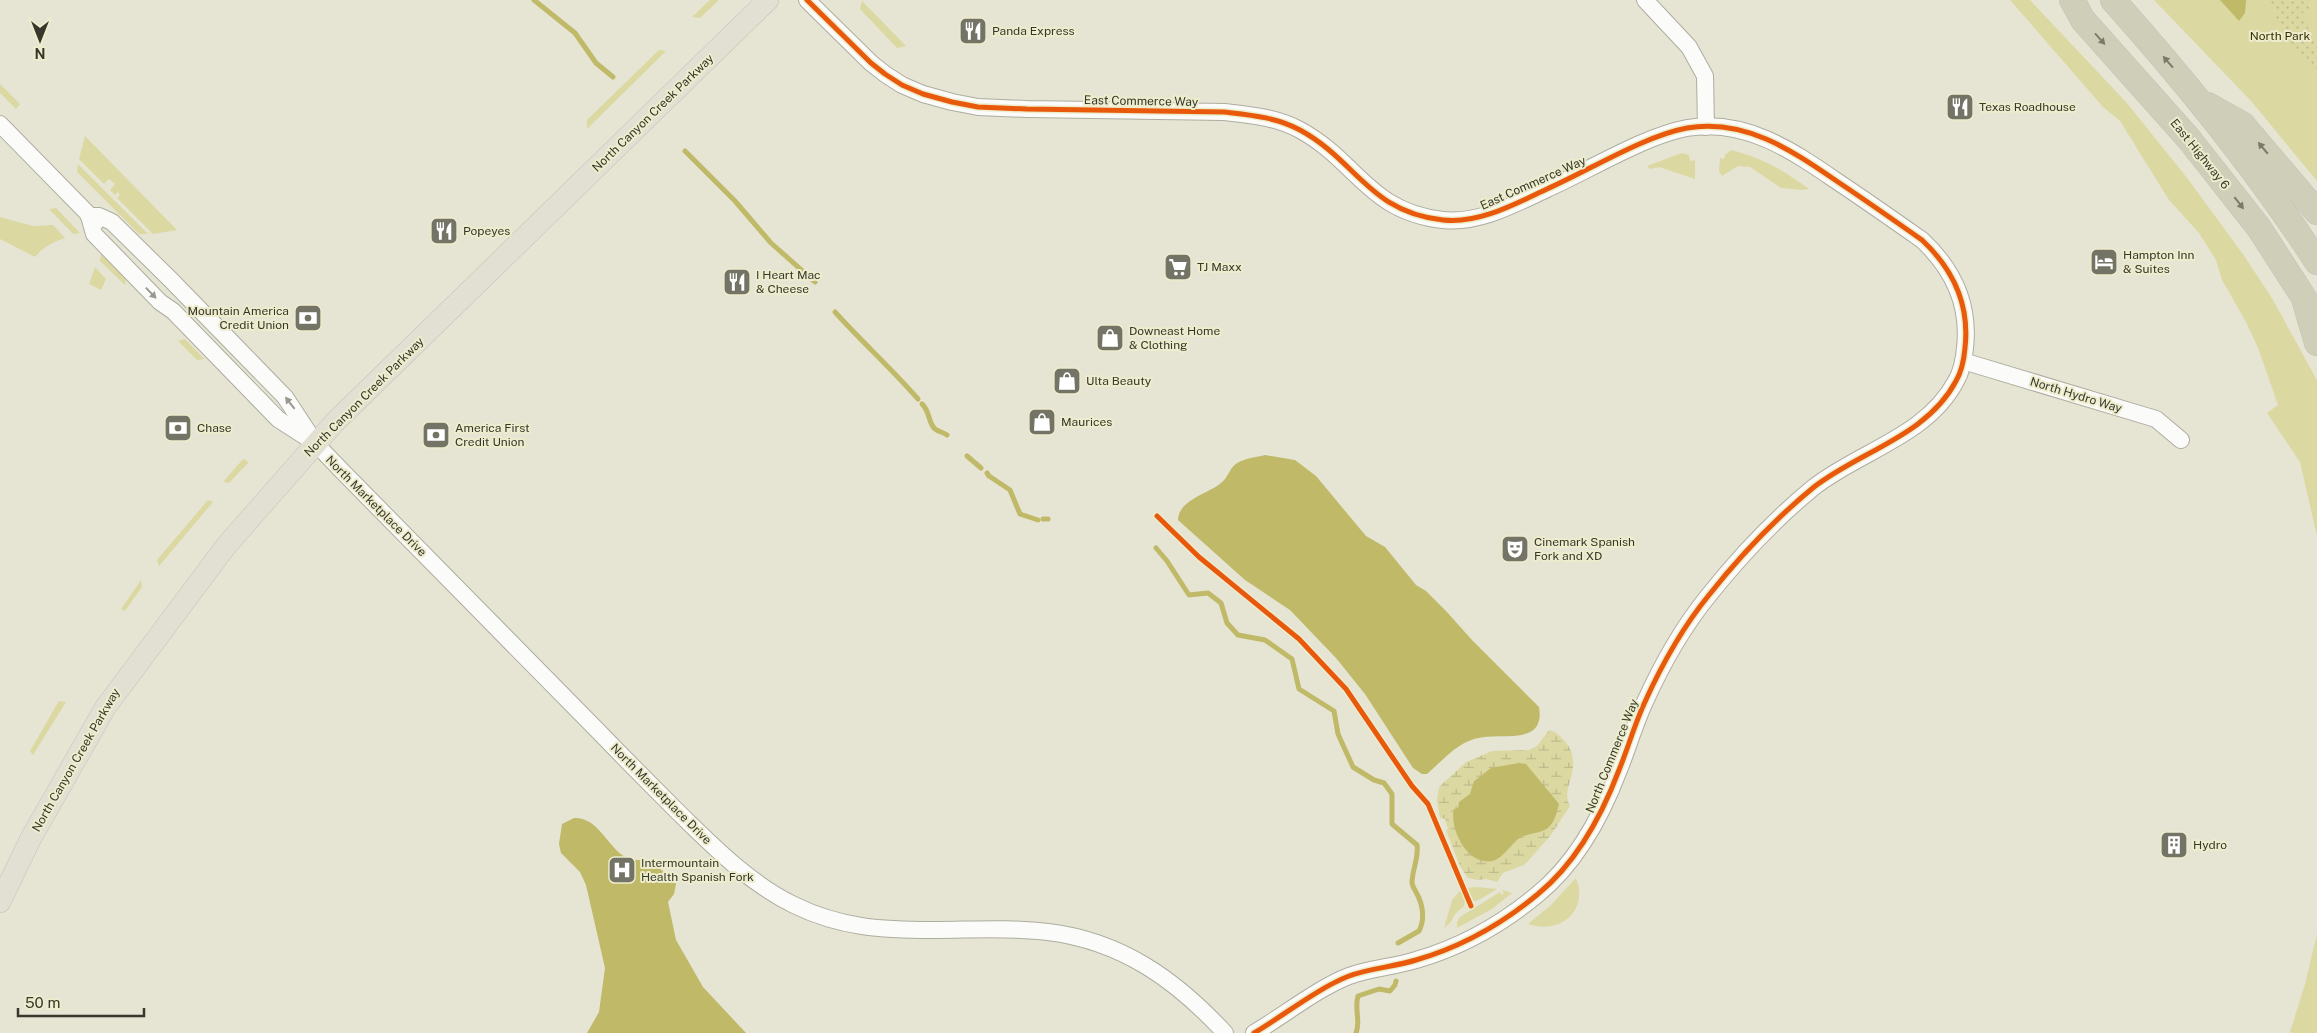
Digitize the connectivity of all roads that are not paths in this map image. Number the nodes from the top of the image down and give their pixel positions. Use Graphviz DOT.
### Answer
graph roads {
  1 [pos="768,0"];
  2 [pos="806,0"];
  3 [pos="1645,0"];
  4 [pos="2072,0"];
  5 [pos="2113,0"];
  6 [pos="2199,100"];
  7 [pos="0,124"];
  8 [pos="1706,126"];
  9 [pos="2317,212"];
  10 [pos="89,216"];
  11 [pos="2317,262"];
  12 [pos="2304,297"];
  13 [pos="2317,318"];
  14 [pos="2317,343"];
  15 [pos="1964,362"];
  16 [pos="2181,440"];
  17 [pos="316,444"];
  18 [pos="0,902"];
  19 [pos="1225,1033"];
  20 [pos="1254,1033"];
  1 -- 17 [label="main road, North Canyon Creek Parkway"];
  2 -- 8 [label="street, East Commerce Way"];
  3 -- 8 [label="street"];
  4 -- 12 [label="highway, East Highway 6, one-way"];
  6 -- 5 [label="highway, one-way"];
  9 -- 6 [label="highway, one-way"];
  6 -- 11 [label="highway"];
  7 -- 10 [label="street, North Marketplace Drive"];
  8 -- 15 [label="street, East Commerce Way"];
  10 -- 17 [label="street, North Marketplace Drive, one-way"];
  17 -- 10 [label="street, North Marketplace Drive, one-way"];
  12 -- 13 [label="highway, East Highway 6"];
  12 -- 14 [label="highway"];
  15 -- 16 [label="street, North Hydro Way"];
  15 -- 20 [label="street, North Commerce Way"];
  17 -- 18 [label="main road, North Canyon Creek Parkway"];
  17 -- 19 [label="street, North Marketplace Drive"];
}
